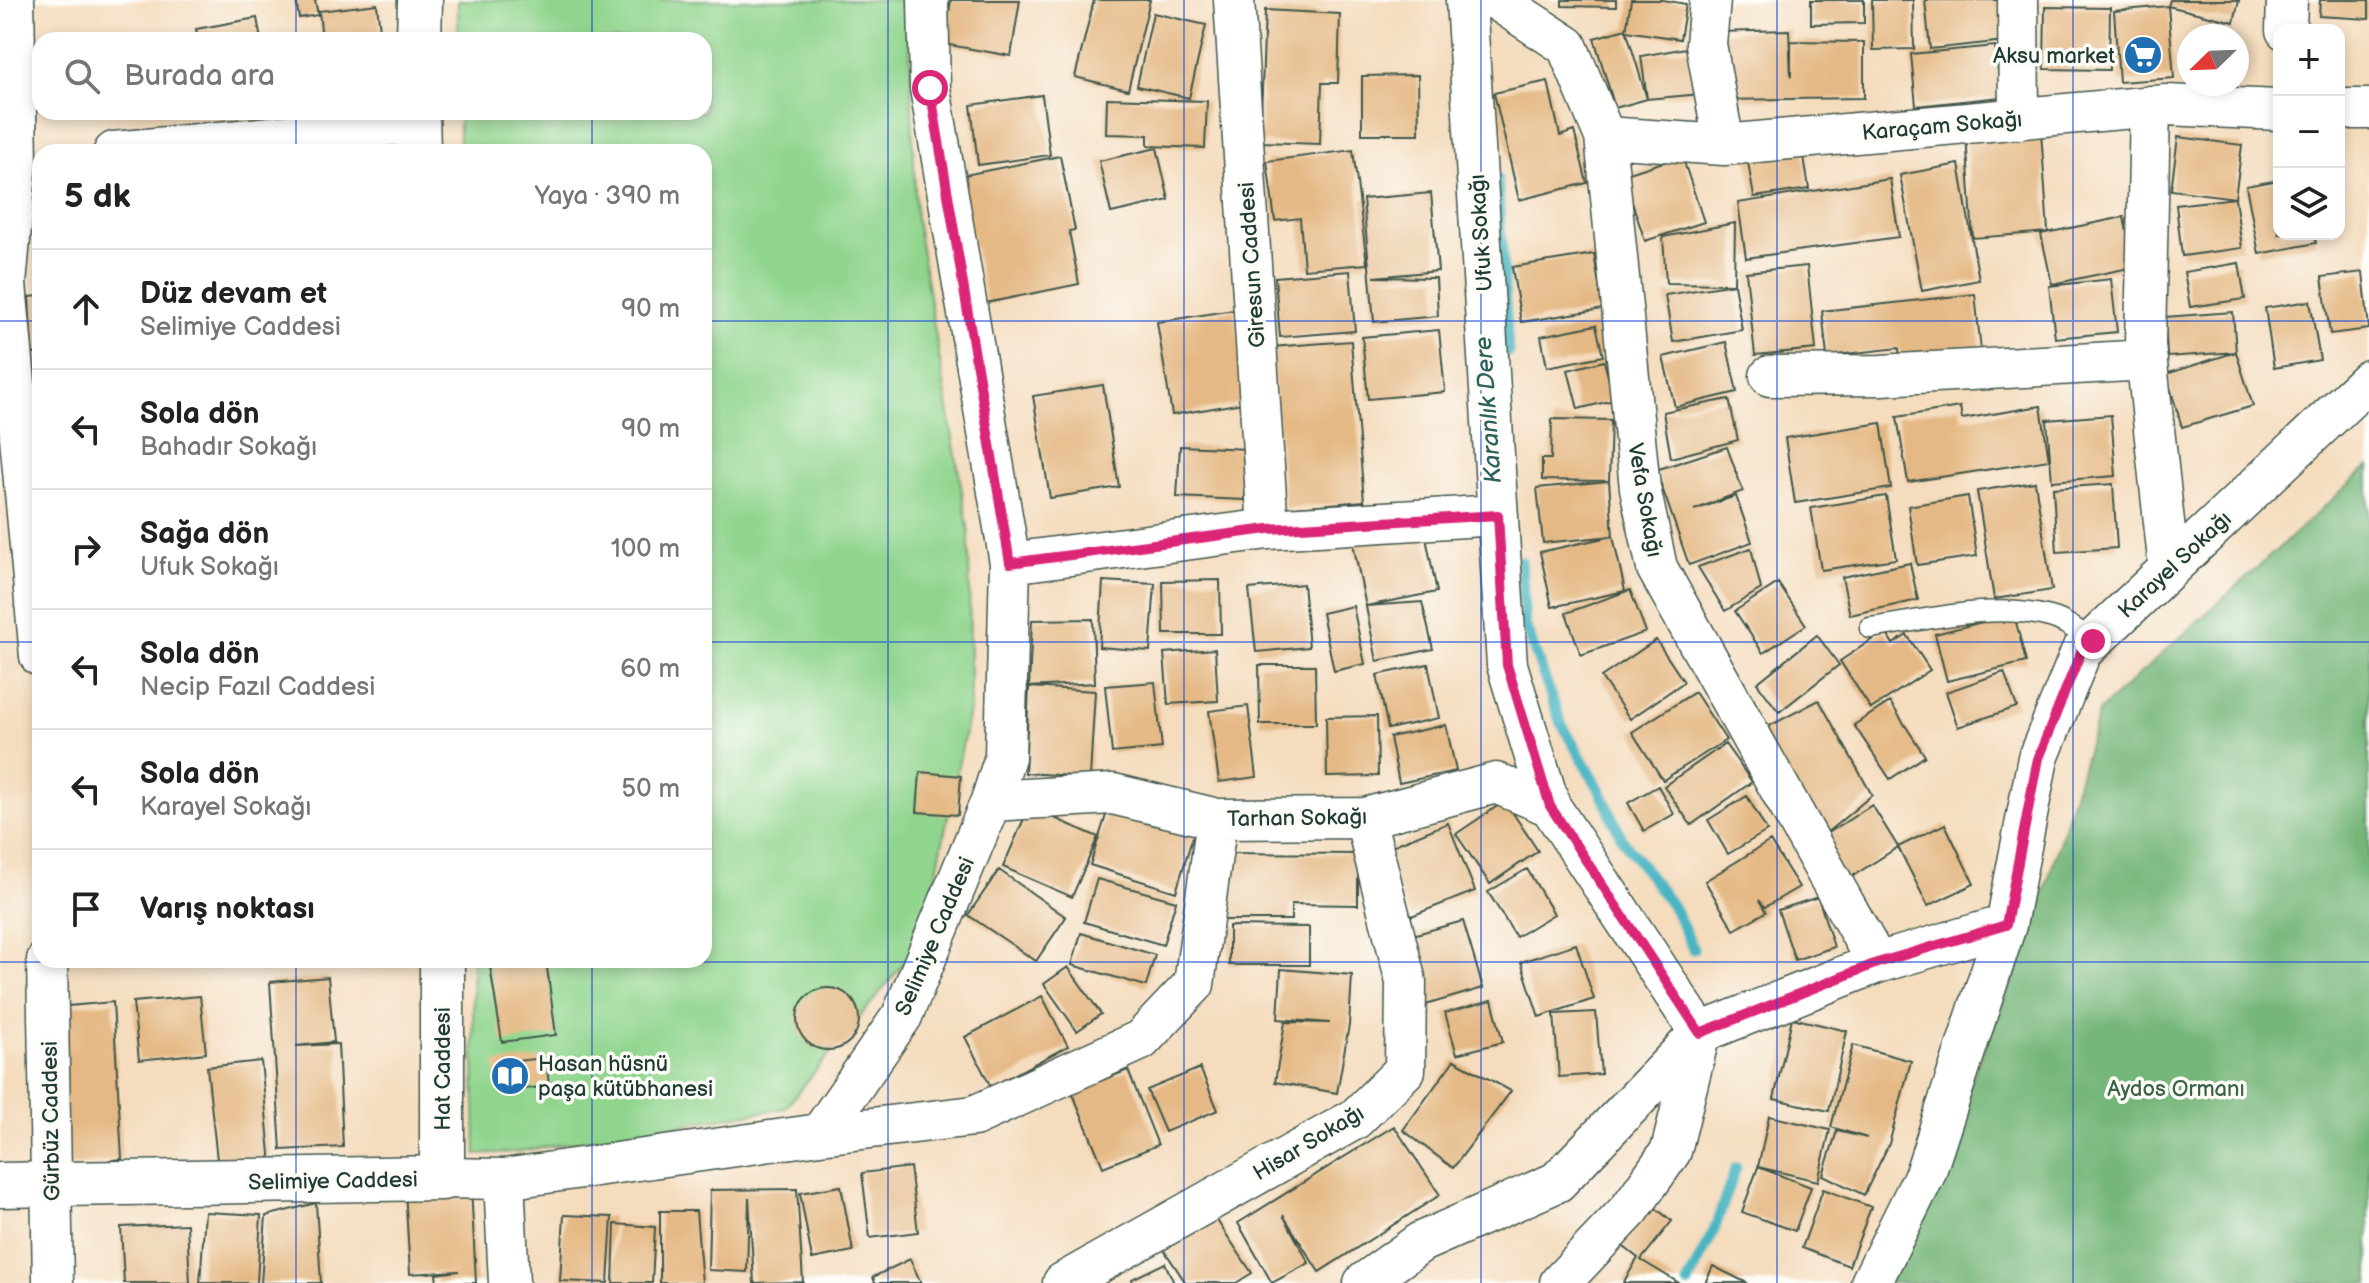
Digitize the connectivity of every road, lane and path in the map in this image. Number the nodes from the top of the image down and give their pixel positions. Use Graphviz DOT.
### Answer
graph roads {
  1 [pos="14,0"];
  2 [pos="420,0"];
  3 [pos="928,0"];
  4 [pos="1234,0"];
  5 [pos="1466,0"];
  6 [pos="1710,0"];
  7 [pos="2018,0"];
  8 [pos="2287,0"];
  9 [pos="1512,5"];
  10 [pos="2286,24"];
  11 [pos="419,32"];
  12 [pos="2150,106"];
  13 [pos="2345,109"];
  14 [pos="2369,109"];
  15 [pos="2273,110"];
  16 [pos="2019,119"];
  17 [pos="417,129"];
  18 [pos="1605,137"];
  19 [pos="219,144"];
  20 [pos="1724,145"];
  21 [pos="28,160"];
  22 [pos="3,284"];
  23 [pos="2147,360"];
  24 [pos="1770,376"];
  25 [pos="2369,380"];
  26 [pos="32,495"];
  27 [pos="1498,515"];
  28 [pos="1268,529"];
  29 [pos="1010,563"];
  30 [pos="2169,569"];
  31 [pos="1870,628"];
  32 [pos="2093,641"];
  33 [pos="991,801"];
  34 [pos="1550,806"];
  35 [pos="1365,818"];
  36 [pos="1217,819"];
  37 [pos="2006,925"];
  38 [pos="1877,963"];
  39 [pos="47,968"];
  40 [pos="442,968"];
  41 [pos="1700,1033"];
  42 [pos="820,1134"];
  43 [pos="442,1178"];
  44 [pos="504,1179"];
  45 [pos="0,1185"];
  46 [pos="51,1185"];
  47 [pos="53,1283"];
  48 [pos="509,1283"];
  49 [pos="1063,1283"];
  50 [pos="1364,1283"];
  51 [pos="1560,1283"];
  52 [pos="1871,1283"];
  1 -- 21 [label="street"];
  2 -- 11 [label="street"];
  3 -- 29 [label="street, Selimiye Caddesi"];
  4 -- 28 [label="street, Giresun Caddesi"];
  5 -- 27 [label="street, Ufuk Sokağı"];
  6 -- 20 [label="street"];
  7 -- 16 [label="street"];
  8 -- 10 [label="street"];
  9 -- 18 [label="street, Vefa Sokağı"];
  12 -- 15 [label="street, Karaçam Sokağı"];
  12 -- 16 [label="street, Karaçam Sokağı"];
  12 -- 23 [label="street"];
  13 -- 14 [label="street"];
  16 -- 20 [label="street, Karaçam Sokağı"];
  17 -- 19 [label="street"];
  18 -- 20 [label="street, Karaçam Sokağı"];
  18 -- 38 [label="street, Vefa Sokağı"];
  21 -- 22 [label="street"];
  22 -- 26 [label="street"];
  23 -- 24 [label="street"];
  23 -- 30 [label="street"];
  25 -- 30 [label="street, Karayel Sokağı"];
  27 -- 28 [label="street"];
  27 -- 34 [label="street, Ufuk Sokağı"];
  28 -- 29 [label="street"];
  29 -- 33 [label="street, Selimiye Caddesi"];
  30 -- 32 [label="street, Karayel Sokağı"];
  31 -- 32 [label="lane"];
  32 -- 37 [label="street, Karayel Sokağı"];
  33 -- 36 [label="street, Tarhan Sokağı"];
  33 -- 42 [label="street, Selimiye Caddesi"];
  34 -- 35 [label="street, Tarhan Sokağı"];
  34 -- 41 [label="street, Ufuk Sokağı"];
  35 -- 36 [label="street, Tarhan Sokağı"];
  35 -- 49 [label="street, Hisar Sokağı"];
  36 -- 42 [label="street"];
  37 -- 38 [label="street"];
  37 -- 52 [label="street, Karayel Sokağı"];
  38 -- 41 [label="street"];
  39 -- 46 [label="street, Gürbüz Caddesi"];
  40 -- 43 [label="street, Hat Caddesi"];
  41 -- 50 [label="street"];
  41 -- 51 [label="street"];
  42 -- 44 [label="street, Selimiye Caddesi"];
  43 -- 44 [label="street, Selimiye Caddesi"];
  43 -- 46 [label="street, Selimiye Caddesi"];
  44 -- 48 [label="street"];
  45 -- 46 [label="street, Selimiye Caddesi"];
  46 -- 47 [label="street, Gürbüz Caddesi"];
}
